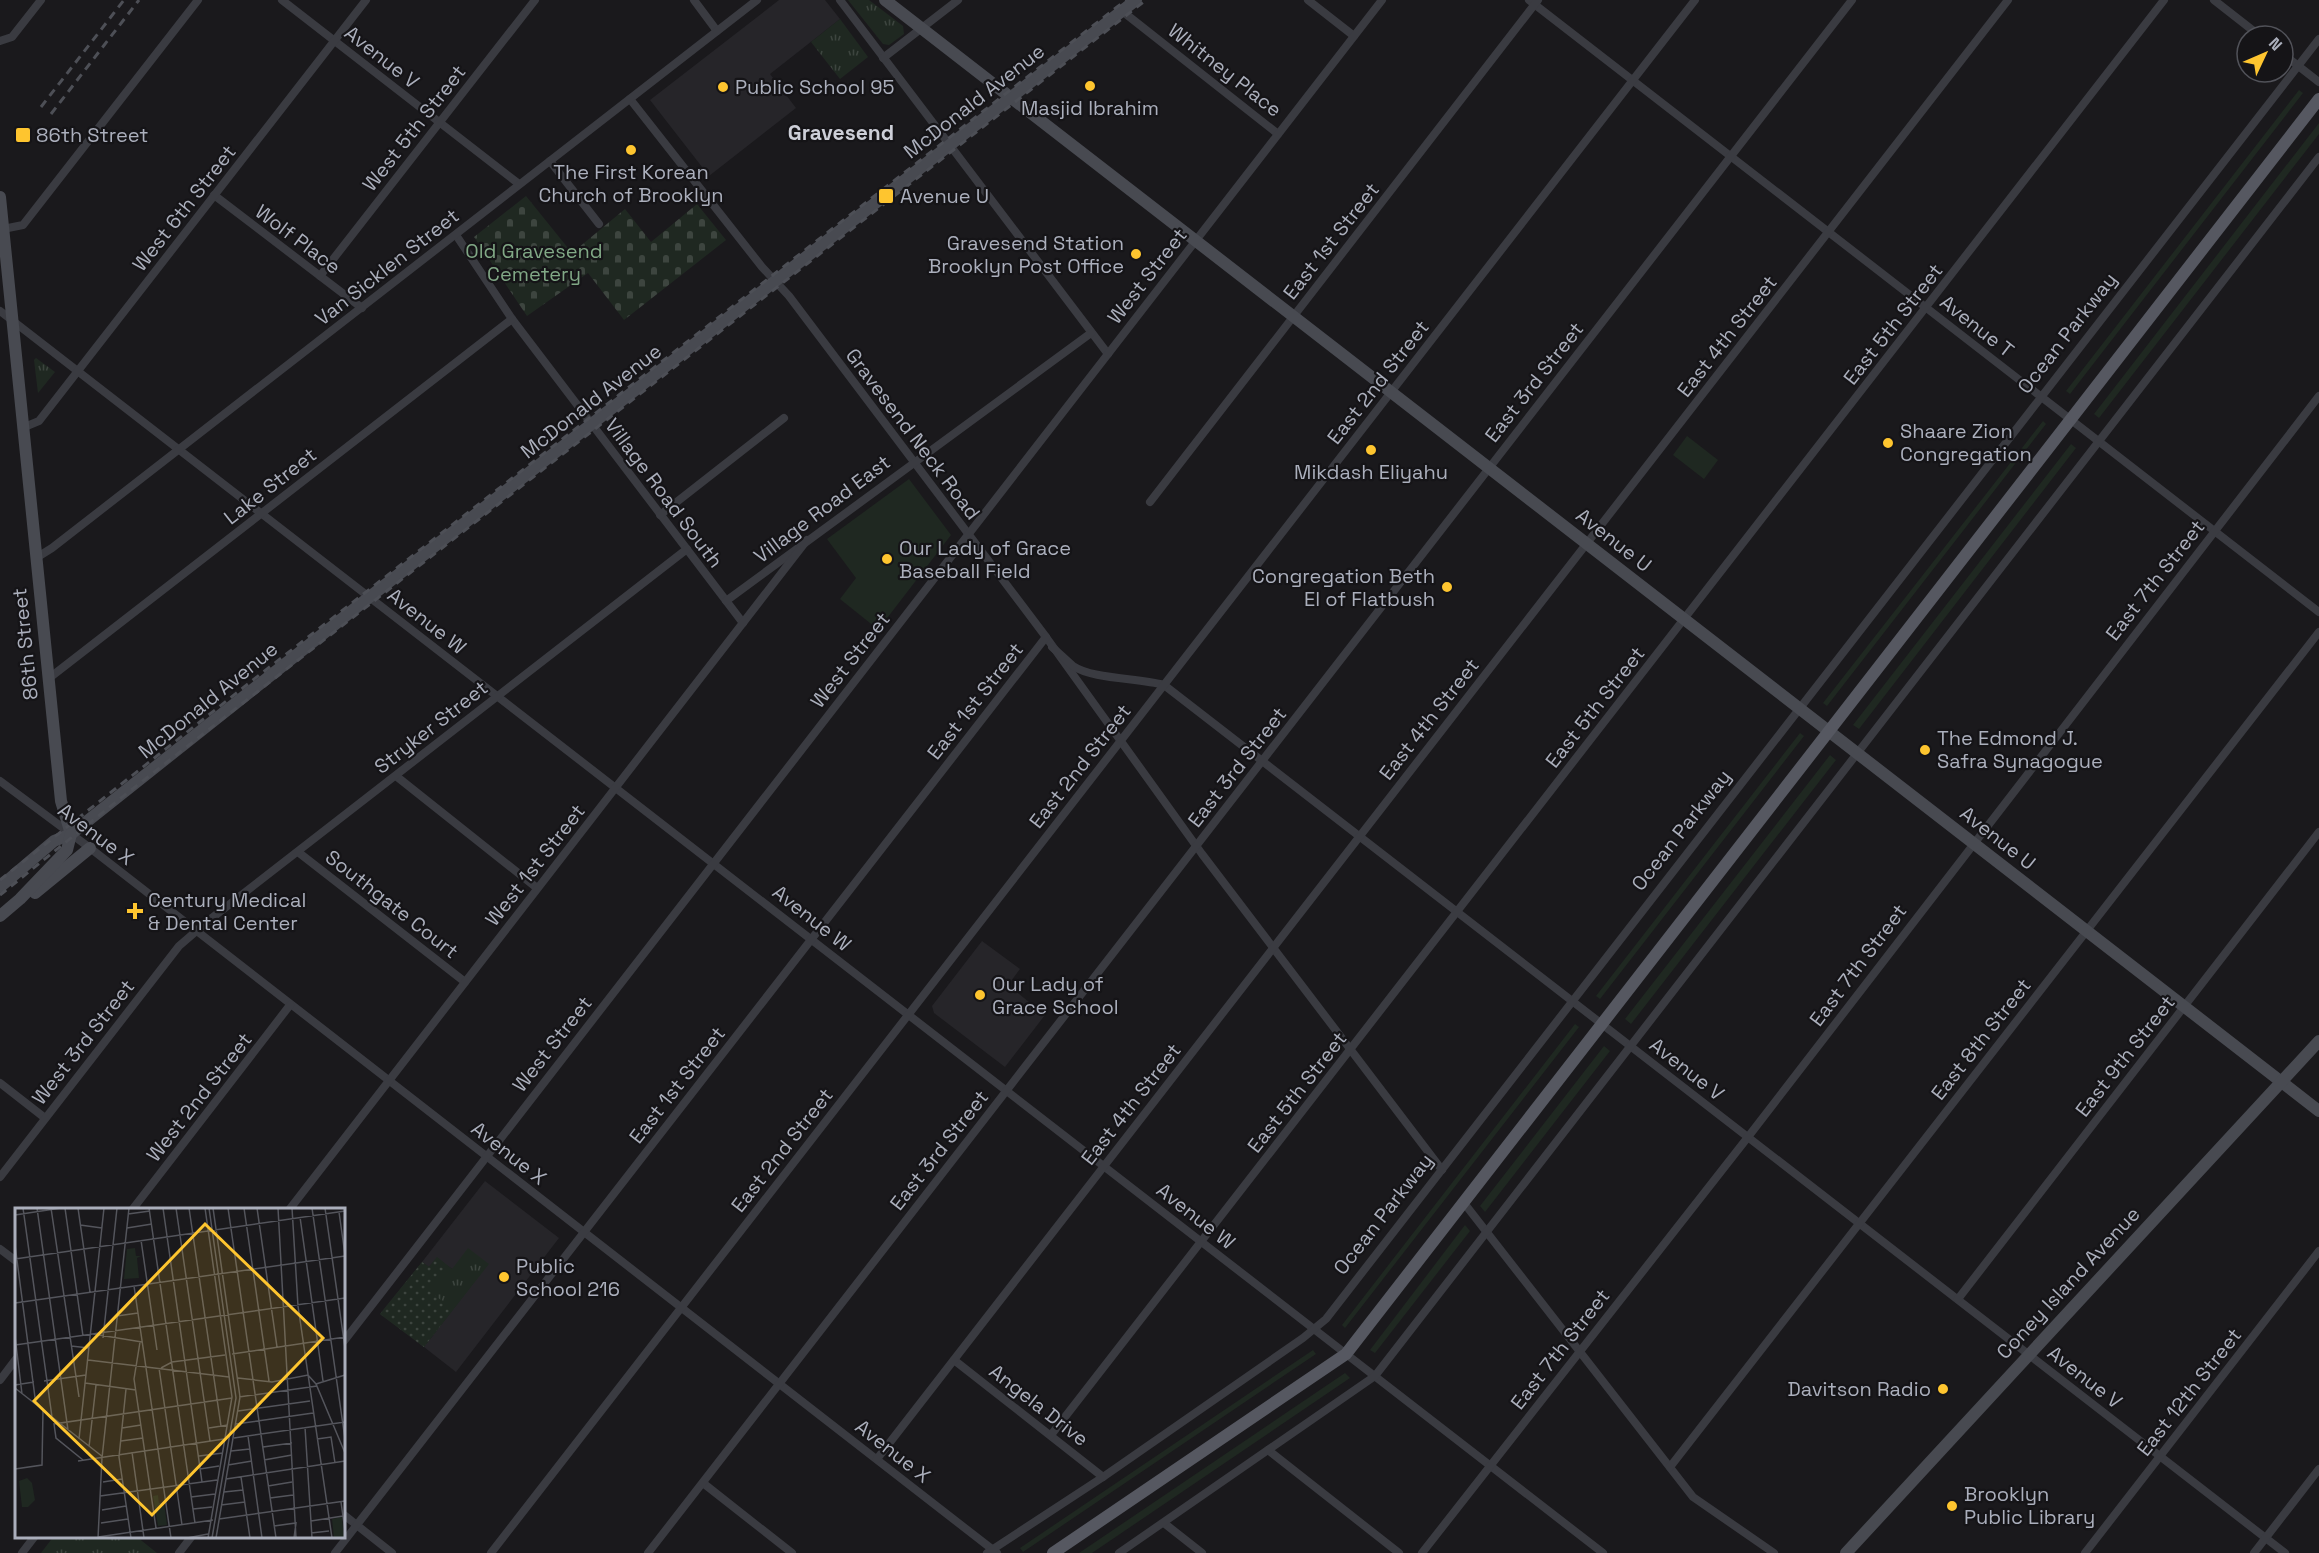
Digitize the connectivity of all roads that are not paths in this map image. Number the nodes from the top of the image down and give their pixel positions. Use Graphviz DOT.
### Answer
graph roads {
  1 [pos="41,0"];
  2 [pos="198,0"];
  3 [pos="282,0"];
  4 [pos="366,0"];
  5 [pos="535,0"];
  6 [pos="694,0"];
  7 [pos="757,0"];
  8 [pos="840,0"];
  9 [pos="885,0"];
  10 [pos="958,0"];
  11 [pos="1136,0"];
  12 [pos="1308,0"];
  13 [pos="1382,0"];
  14 [pos="1695,0"];
  15 [pos="1852,0"];
  16 [pos="2008,0"];
  17 [pos="2164,0"];
  18 [pos="2214,0"];
  19 [pos="1534,2"];
  20 [pos="1122,11"];
  21 [pos="2245,24"];
  22 [pos="922,28"];
  23 [pos="717,31"];
  24 [pos="1354,36"];
  25 [pos="2319,39"];
  26 [pos="0,41"];
  27 [pos="334,41"];
  28 [pos="883,58"];
  29 [pos="2295,63"];
  30 [pos="2299,66"];
  31 [pos="1633,80"];
  32 [pos="2319,82"];
  33 [pos="1011,97"];
  34 [pos="630,99"];
  35 [pos="2319,99"];
  36 [pos="440,123"];
  37 [pos="1278,134"];
  38 [pos="948,145"];
  39 [pos="1730,156"];
  40 [pos="2319,157"];
  41 [pos="550,161"];
  42 [pos="519,184"];
  43 [pos="214,195"];
  44 [pos="0,197"];
  45 [pos="599,224"];
  46 [pos="3,229"];
  47 [pos="1828,232"];
  48 [pos="456,235"];
  49 [pos="1196,240"];
  50 [pos="320,276"];
  51 [pos="776,282"];
  52 [pos="362,308"];
  53 [pos="1926,308"];
  54 [pos="0,311"];
  55 [pos="1293,316"];
  56 [pos="512,319"];
  57 [pos="12,322"];
  58 [pos="1091,333"];
  59 [pos="1108,354"];
  60 [pos="77,372"];
  61 [pos="1391,392"];
  62 [pos="2319,396"];
  63 [pos="2042,398"];
  64 [pos="784,418"];
  65 [pos="2070,420"];
  66 [pos="591,424"];
  67 [pos="22,428"];
  68 [pos="2099,441"];
  69 [pos="179,450"];
  70 [pos="913,462"];
  71 [pos="1489,468"];
  72 [pos="1150,502"];
  73 [pos="261,514"];
  74 [pos="660,515"];
  75 [pos="2214,531"];
  76 [pos="968,534"];
  77 [pos="807,540"];
  78 [pos="1587,543"];
  79 [pos="687,549"];
  80 [pos="36,558"];
  81 [pos="369,597"];
  82 [pos="726,601"];
  83 [pos="2319,612"];
  84 [pos="1684,619"];
  85 [pos="743,623"];
  86 [pos="2319,632"];
  87 [pos="1046,637"];
  88 [pos="1052,647"];
  89 [pos="48,679"];
  90 [pos="1164,685"];
  91 [pos="497,696"];
  92 [pos="1800,709"];
  93 [pos="1829,731"];
  94 [pos="1120,741"];
  95 [pos="1857,753"];
  96 [pos="1262,761"];
  97 [pos="396,776"];
  98 [pos="0,781"];
  99 [pos="615,787"];
  100 [pos="2319,832"];
  101 [pos="71,834"];
  102 [pos="1359,836"];
  103 [pos="1973,843"];
  104 [pos="1196,846"];
  105 [pos="90,848"];
  106 [pos="298,852"];
  107 [pos="713,863"];
  108 [pos="0,887"];
  109 [pos="537,888"];
  110 [pos="20,899"];
  111 [pos="1457,912"];
  112 [pos="0,916"];
  113 [pos="2086,930"];
  114 [pos="196,931"];
  115 [pos="811,938"];
  116 [pos="1273,948"];
  117 [pos="465,982"];
  118 [pos="1572,1002"];
  119 [pos="291,1005"];
  120 [pos="2185,1006"];
  121 [pos="909,1014"];
  122 [pos="1602,1024"];
  123 [pos="2319,1041"];
  124 [pos="1631,1047"];
  125 [pos="1350,1050"];
  126 [pos="388,1080"];
  127 [pos="2281,1082"];
  128 [pos="0,1083"];
  129 [pos="1006,1090"];
  130 [pos="2319,1111"];
  131 [pos="45,1118"];
  132 [pos="1748,1137"];
  133 [pos="486,1157"];
  134 [pos="1104,1166"];
  135 [pos="1442,1170"];
  136 [pos="0,1177"];
  137 [pos="1464,1203"];
  138 [pos="133,1208"];
  139 [pos="290,1208"];
  140 [pos="1859,1223"];
  141 [pos="583,1232"];
  142 [pos="1487,1232"];
  143 [pos="1201,1241"];
  144 [pos="0,1249"];
  145 [pos="2319,1251"];
  146 [pos="15,1260"];
  147 [pos="1958,1299"];
  148 [pos="681,1308"];
  149 [pos="1315,1330"];
  150 [pos="345,1340"];
  151 [pos="1581,1350"];
  152 [pos="1346,1354"];
  153 [pos="2028,1355"];
  154 [pos="15,1360"];
  155 [pos="954,1360"];
  156 [pos="1375,1376"];
  157 [pos="0,1380"];
  158 [pos="779,1384"];
  159 [pos="1052,1435"];
  160 [pos="1268,1450"];
  161 [pos="2160,1456"];
  162 [pos="877,1459"];
  163 [pos="1490,1465"];
  164 [pos="1670,1467"];
  165 [pos="2319,1469"];
  166 [pos="1103,1477"];
  167 [pos="703,1483"];
  168 [pos="345,1516"];
  169 [pos="1164,1523"];
  170 [pos="357,1526"];
  171 [pos="33,1538"];
  172 [pos="190,1538"];
  173 [pos="2265,1538"];
  174 [pos="992,1552"];
  175 [pos="22,1553"];
  176 [pos="179,1553"];
  177 [pos="335,1553"];
  178 [pos="392,1553"];
  179 [pos="491,1553"];
  180 [pos="648,1553"];
  181 [pos="792,1553"];
  182 [pos="1053,1553"];
  183 [pos="1119,1553"];
  184 [pos="1202,1553"];
  185 [pos="1399,1553"];
  186 [pos="1422,1553"];
  187 [pos="1603,1553"];
  188 [pos="1774,1553"];
  189 [pos="1846,1553"];
  190 [pos="2085,1553"];
  191 [pos="2254,1553"];
  192 [pos="2285,1553"];
  1 -- 26 [label="street"];
  2 -- 46 [label="street"];
  3 -- 27 [label="street, Avenue V"];
  4 -- 27 [label="street, West 6th Street"];
  5 -- 36 [label="street, West 5th Street"];
  6 -- 23 [label="street"];
  7 -- 23 [label="street, Van Sicklen Street"];
  8 -- 28 [label="street"];
  9 -- 22 [label="main road, Avenue U"];
  10 -- 22 [label="street"];
  11 -- 20 [label="main road, McDonald Avenue"];
  12 -- 24 [label="street"];
  13 -- 24 [label="street, West Street"];
  14 -- 31 [label="street, East 2nd Street"];
  15 -- 39 [label="street, East 3rd Street"];
  16 -- 47 [label="street, East 4th Street"];
  17 -- 53 [label="street, East 5th Street"];
  18 -- 21 [label="street"];
  19 -- 31 [label="street, Avenue T"];
  19 -- 55 [label="street, East 1st Street"];
  20 -- 33 [label="main road, McDonald Avenue"];
  20 -- 37 [label="street, Whitney Place"];
  22 -- 28 [label="street"];
  22 -- 33 [label="main road, Avenue U"];
  23 -- 34 [label="street, Van Sicklen Street"];
  24 -- 37 [label="street, West Street"];
  25 -- 30 [label="street, Ocean Parkway"];
  27 -- 36 [label="street, Avenue V"];
  27 -- 43 [label="street, West 6th Street"];
  28 -- 38 [label="street"];
  29 -- 30 [label="street"];
  30 -- 32 [label="street"];
  30 -- 63 [label="street, Ocean Parkway"];
  31 -- 39 [label="street, Avenue T"];
  31 -- 61 [label="street, East 2nd Street"];
  33 -- 38 [label="main road, McDonald Avenue"];
  33 -- 49 [label="main road, Avenue U"];
  34 -- 41 [label="street, Van Sicklen Street"];
  34 -- 51 [label="street, Gravesend Neck Road"];
  35 -- 65 [label="main road"];
  36 -- 42 [label="street, Avenue V"];
  36 -- 50 [label="street, West 5th Street"];
  37 -- 49 [label="street, West Street"];
  38 -- 51 [label="main road, McDonald Avenue"];
  38 -- 58 [label="street"];
  39 -- 47 [label="street, Avenue T"];
  39 -- 71 [label="street, East 3rd Street"];
  40 -- 68 [label="street"];
  41 -- 42 [label="street, Van Sicklen Street"];
  41 -- 45 [label="street"];
  42 -- 48 [label="street, Van Sicklen Street"];
  43 -- 50 [label="street, Wolf Place"];
  43 -- 60 [label="street, West 6th Street"];
  44 -- 46 [label="main road, 86th Street"];
  46 -- 57 [label="main road, 86th Street"];
  47 -- 53 [label="street, Avenue T"];
  47 -- 78 [label="street, East 4th Street"];
  48 -- 52 [label="street, Van Sicklen Street"];
  48 -- 56 [label="street, Village Road South"];
  49 -- 55 [label="main road, Avenue U"];
  49 -- 59 [label="street, West Street"];
  50 -- 52 [label="street, Wolf Place"];
  51 -- 66 [label="main road, McDonald Avenue"];
  51 -- 70 [label="street, Gravesend Neck Road"];
  52 -- 69 [label="street, Van Sicklen Street"];
  53 -- 63 [label="street, Avenue T"];
  53 -- 84 [label="street, East 5th Street"];
  54 -- 57 [label="street, Avenue W"];
  55 -- 61 [label="main road, Avenue U"];
  55 -- 72 [label="street, East 1st Street"];
  56 -- 66 [label="street, Village Road South"];
  56 -- 73 [label="street, Lake Street"];
  57 -- 60 [label="street, Avenue W"];
  57 -- 67 [label="main road, 86th Street"];
  58 -- 59 [label="street"];
  58 -- 70 [label="street, Village Road East"];
  59 -- 76 [label="street, West Street"];
  60 -- 67 [label="street, West 6th Street"];
  60 -- 69 [label="street, Avenue W"];
  61 -- 71 [label="main road, Avenue U"];
  61 -- 90 [label="street, East 2nd Street"];
  62 -- 75 [label="street, East 7th Street"];
  63 -- 65 [label="street, Avenue T"];
  63 -- 92 [label="street, Ocean Parkway"];
  64 -- 74 [label="street"];
  65 -- 68 [label="street, Avenue T"];
  65 -- 93 [label="main road"];
  66 -- 74 [label="street, Village Road South"];
  66 -- 81 [label="main road, McDonald Avenue"];
  67 -- 80 [label="main road, 86th Street"];
  68 -- 75 [label="street, Avenue T"];
  68 -- 95 [label="street"];
  69 -- 73 [label="street, Avenue W"];
  69 -- 80 [label="street, Van Sicklen Street"];
  70 -- 76 [label="street, Gravesend Neck Road"];
  70 -- 77 [label="street, Village Road East"];
  71 -- 78 [label="main road, Avenue U"];
  71 -- 96 [label="street, East 3rd Street"];
  73 -- 81 [label="street, Avenue W"];
  73 -- 89 [label="street, Lake Street"];
  74 -- 79 [label="street, Village Road South"];
  75 -- 83 [label="street, Avenue T"];
  75 -- 103 [label="street, East 7th Street"];
  76 -- 87 [label="street, Gravesend Neck Road"];
  76 -- 107 [label="street, West Street"];
  77 -- 82 [label="street, Village Road East"];
  77 -- 85 [label="street, West 1st Street"];
  78 -- 84 [label="main road, Avenue U"];
  78 -- 102 [label="street, East 4th Street"];
  79 -- 82 [label="street, Village Road South"];
  79 -- 91 [label="street, Stryker Street"];
  80 -- 89 [label="main road, 86th Street"];
  81 -- 91 [label="street, Avenue W"];
  81 -- 101 [label="main road, McDonald Avenue"];
  82 -- 85 [label="street, Village Road South"];
  84 -- 92 [label="main road, Avenue U"];
  84 -- 111 [label="street, East 5th Street"];
  85 -- 99 [label="street, West 1st Street"];
  86 -- 113 [label="street, East 8th Street"];
  87 -- 88 [label="street, Gravesend Neck Road"];
  87 -- 115 [label="street, East 1st Street"];
  88 -- 90 [label="street, Avenue V"];
  88 -- 94 [label="street, Gravesend Neck Road"];
  89 -- 101 [label="main road, 86th Street"];
  90 -- 94 [label="street, East 2nd Street"];
  90 -- 96 [label="street, Avenue V"];
  91 -- 97 [label="street, Stryker Street"];
  91 -- 99 [label="street, Avenue W"];
  92 -- 93 [label="main road, Avenue U"];
  92 -- 118 [label="street, Ocean Parkway"];
  93 -- 95 [label="main road, Avenue U"];
  93 -- 122 [label="main road"];
  94 -- 104 [label="street, Gravesend Neck Road"];
  94 -- 121 [label="street, East 2nd Street"];
  95 -- 103 [label="main road, Avenue U"];
  95 -- 124 [label="street"];
  96 -- 102 [label="street, Avenue V"];
  96 -- 104 [label="street, East 3rd Street"];
  97 -- 106 [label="street, Stryker Street"];
  97 -- 109 [label="street"];
  98 -- 101 [label="street, Avenue X"];
  99 -- 107 [label="street, Avenue W"];
  99 -- 109 [label="street, West 1st Street"];
  100 -- 120 [label="street, East 9th Street"];
  101 -- 105 [label="street, Avenue X"];
  101 -- 108 [label="main road"];
  101 -- 110 [label="main road"];
  102 -- 111 [label="street, Avenue V"];
  102 -- 116 [label="street, East 4th Street"];
  103 -- 113 [label="main road, Avenue U"];
  103 -- 132 [label="street, East 7th Street"];
  104 -- 116 [label="street, Gravesend Neck Road"];
  104 -- 129 [label="street, East 3rd Street"];
  105 -- 110 [label="main road"];
  105 -- 114 [label="street, Avenue X"];
  106 -- 114 [label="street, Stryker Street"];
  106 -- 117 [label="street, Southgate Court"];
  107 -- 115 [label="street, Avenue W"];
  107 -- 133 [label="street, West Street"];
  109 -- 117 [label="street, West 1st Street"];
  110 -- 112 [label="main road"];
  111 -- 118 [label="street, Avenue V"];
  111 -- 125 [label="street, East 5th Street"];
  113 -- 120 [label="main road, Avenue U"];
  113 -- 140 [label="street, East 8th Street"];
  114 -- 119 [label="street, Avenue X"];
  114 -- 131 [label="street, West 3rd Street"];
  115 -- 121 [label="street, Avenue W"];
  115 -- 141 [label="street, East 1st Street"];
  116 -- 125 [label="street, Gravesend Neck Road"];
  116 -- 134 [label="street, East 4th Street"];
  117 -- 126 [label="street, West 1st Street"];
  118 -- 122 [label="street, Avenue V"];
  118 -- 135 [label="street, Ocean Parkway"];
  119 -- 126 [label="street, Avenue X"];
  119 -- 138 [label="street, West 2nd Street"];
  120 -- 127 [label="main road, Avenue U"];
  120 -- 147 [label="street, East 9th Street"];
  121 -- 129 [label="street, Avenue W"];
  121 -- 148 [label="street, East 2nd Street"];
  122 -- 124 [label="street, Avenue V"];
  122 -- 137 [label="main road"];
  123 -- 127 [label="main road, Coney Island Avenue"];
  124 -- 132 [label="street, Avenue V"];
  124 -- 142 [label="street"];
  125 -- 135 [label="street, Gravesend Neck Road"];
  125 -- 143 [label="street, East 5th Street"];
  126 -- 133 [label="street, Avenue X"];
  126 -- 139 [label="street, West 1st Street"];
  127 -- 130 [label="main road, Avenue U"];
  127 -- 153 [label="main road, Coney Island Avenue"];
  128 -- 131 [label="street"];
  129 -- 134 [label="street, Avenue W"];
  129 -- 158 [label="street, East 3rd Street"];
  131 -- 136 [label="street, West 3rd Street"];
  132 -- 140 [label="street, Avenue V"];
  132 -- 151 [label="street, East 7th Street"];
  133 -- 141 [label="street, Avenue X"];
  133 -- 150 [label="street, West Street"];
  134 -- 143 [label="street, Avenue W"];
  134 -- 155 [label="street, East 4th Street"];
  135 -- 149 [label="street, Ocean Parkway"];
  137 -- 142 [label="street"];
  137 -- 152 [label="main road"];
  140 -- 147 [label="street, Avenue V"];
  140 -- 164 [label="street, East 8th Street"];
  141 -- 148 [label="street, Avenue X"];
  141 -- 170 [label="street, East 1st Street"];
  142 -- 151 [label="street"];
  142 -- 156 [label="street"];
  143 -- 149 [label="street, Avenue W"];
  143 -- 159 [label="street, East 5th Street"];
  144 -- 146 [label="street"];
  145 -- 161 [label="street, East 12th Street"];
  147 -- 153 [label="street, Avenue V"];
  148 -- 158 [label="street, Avenue X"];
  148 -- 179 [label="street, East 2nd Street"];
  149 -- 152 [label="street, Avenue W"];
  149 -- 166 [label="street, Ocean Parkway"];
  151 -- 163 [label="street, East 7th Street"];
  151 -- 164 [label="street"];
  152 -- 156 [label="street, Avenue W"];
  152 -- 182 [label="main road"];
  153 -- 161 [label="street, Avenue V"];
  153 -- 189 [label="main road, Coney Island Avenue"];
  154 -- 157 [label="street"];
  155 -- 159 [label="street, Angela Drive"];
  155 -- 162 [label="street, East 4th Street"];
  156 -- 160 [label="street"];
  156 -- 163 [label="street, Avenue W"];
  158 -- 162 [label="street, Avenue X"];
  158 -- 167 [label="street, East 3rd Street"];
  159 -- 166 [label="street, Angela Drive"];
  160 -- 169 [label="street"];
  160 -- 185 [label="street"];
  161 -- 173 [label="street, Avenue V"];
  161 -- 190 [label="street, East 12th Street"];
  162 -- 174 [label="street, Avenue X"];
  163 -- 186 [label="street, East 7th Street"];
  163 -- 187 [label="street, Avenue W"];
  164 -- 188 [label="street"];
  165 -- 173 [label="street"];
  166 -- 174 [label="street, Ocean Parkway"];
  167 -- 180 [label="street, East 3rd Street"];
  167 -- 181 [label="street"];
  168 -- 170 [label="street"];
  169 -- 183 [label="street"];
  169 -- 184 [label="street"];
  170 -- 177 [label="street, East 1st Street"];
  170 -- 178 [label="street"];
  171 -- 175 [label="street"];
  172 -- 176 [label="street"];
  173 -- 191 [label="street"];
  173 -- 192 [label="street, Avenue V"];
}
